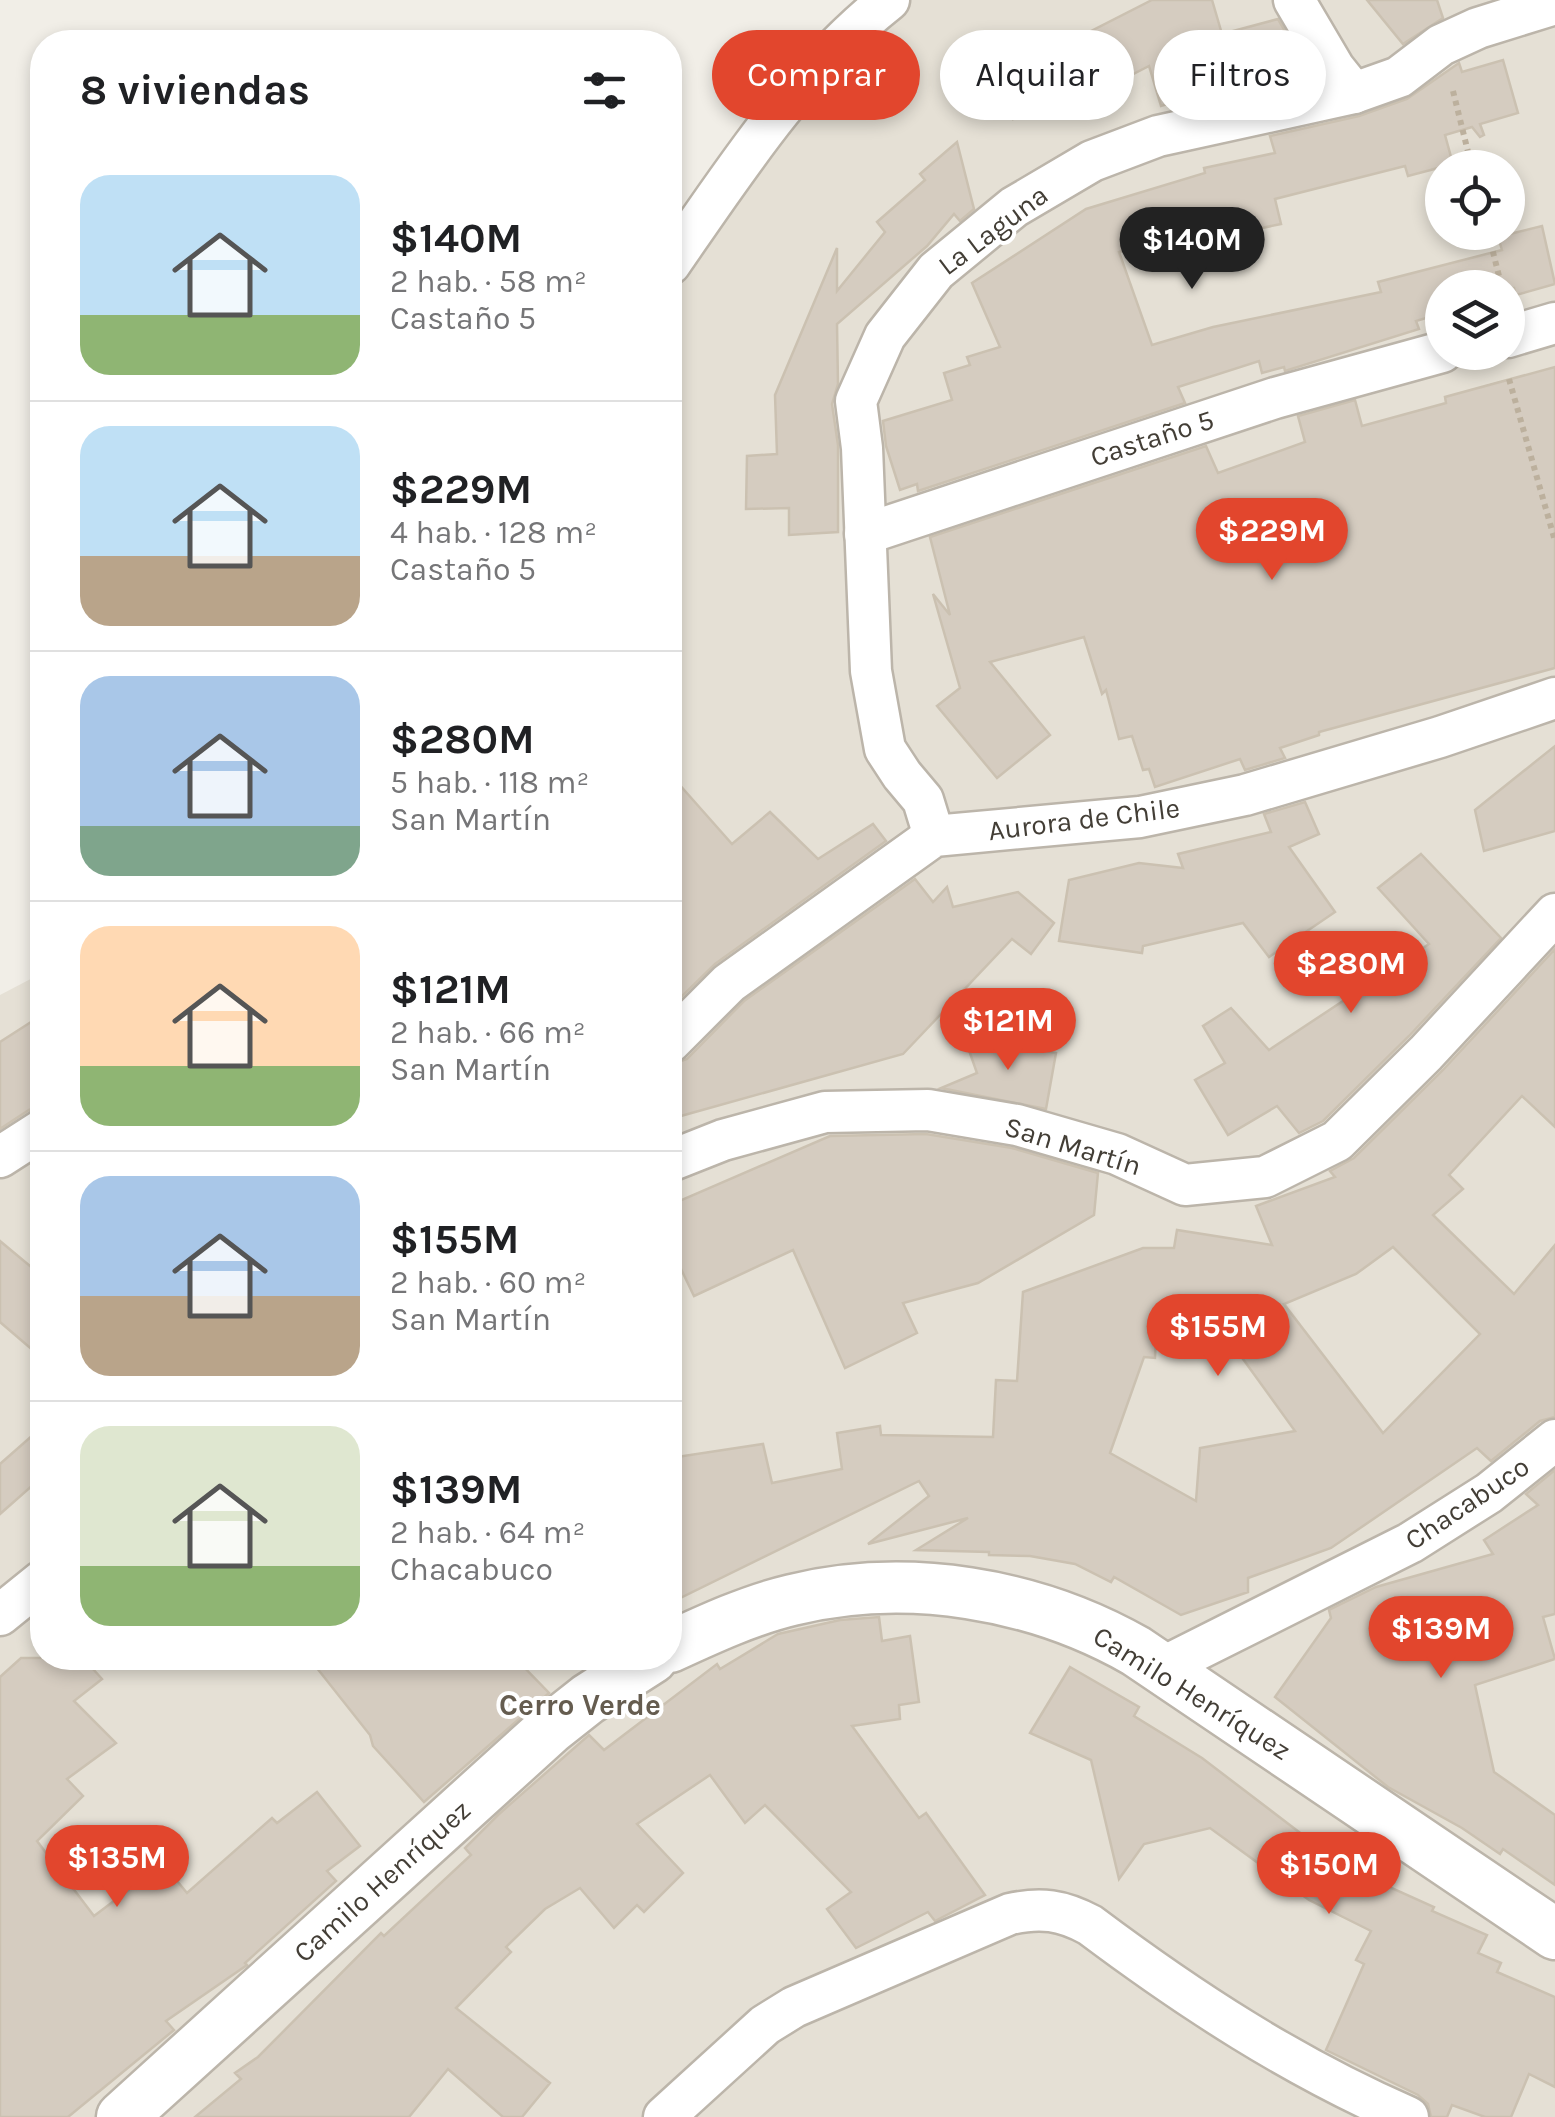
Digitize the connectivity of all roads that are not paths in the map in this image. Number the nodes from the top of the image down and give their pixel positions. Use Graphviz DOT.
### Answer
graph roads {
  1 [pos="889,0"];
  2 [pos="1294,0"];
  3 [pos="1555,4"];
  4 [pos="1354,93"];
  5 [pos="682,247"];
  6 [pos="1555,323"];
  7 [pos="1525,342"];
  8 [pos="1425,357"];
  9 [pos="865,534"];
  10 [pos="1555,698"];
  11 [pos="934,836"];
  12 [pos="1555,914"];
  13 [pos="682,1030"];
  14 [pos="30,1138"];
  15 [pos="682,1156"];
  16 [pos="0,1157"];
  17 [pos="1555,1440"];
  18 [pos="30,1591"];
  19 [pos="0,1615"];
  20 [pos="682,1642"];
  21 [pos="1161,1668"];
  22 [pos="633,1670"];
  23 [pos="1555,1934"];
  24 [pos="122,2117"];
  25 [pos="664,2117"];
  26 [pos="1408,2117"];
  1 -- 5 [label="street"];
  2 -- 4 [label="street"];
  3 -- 4 [label="street, La Laguna"];
  4 -- 9 [label="street, La Laguna"];
  6 -- 7 [label="street"];
  8 -- 9 [label="street, Castaño 5"];
  9 -- 11 [label="street, La Laguna"];
  10 -- 11 [label="street, Aurora de Chile"];
  11 -- 13 [label="street"];
  12 -- 15 [label="street, San Martín"];
  14 -- 16 [label="street"];
  17 -- 21 [label="street, Chacabuco"];
  18 -- 19 [label="street"];
  20 -- 21 [label="street, Camilo Henríquez"];
  21 -- 23 [label="street, Camilo Henríquez"];
  22 -- 24 [label="street, Camilo Henríquez"];
  25 -- 26 [label="street"];
}
